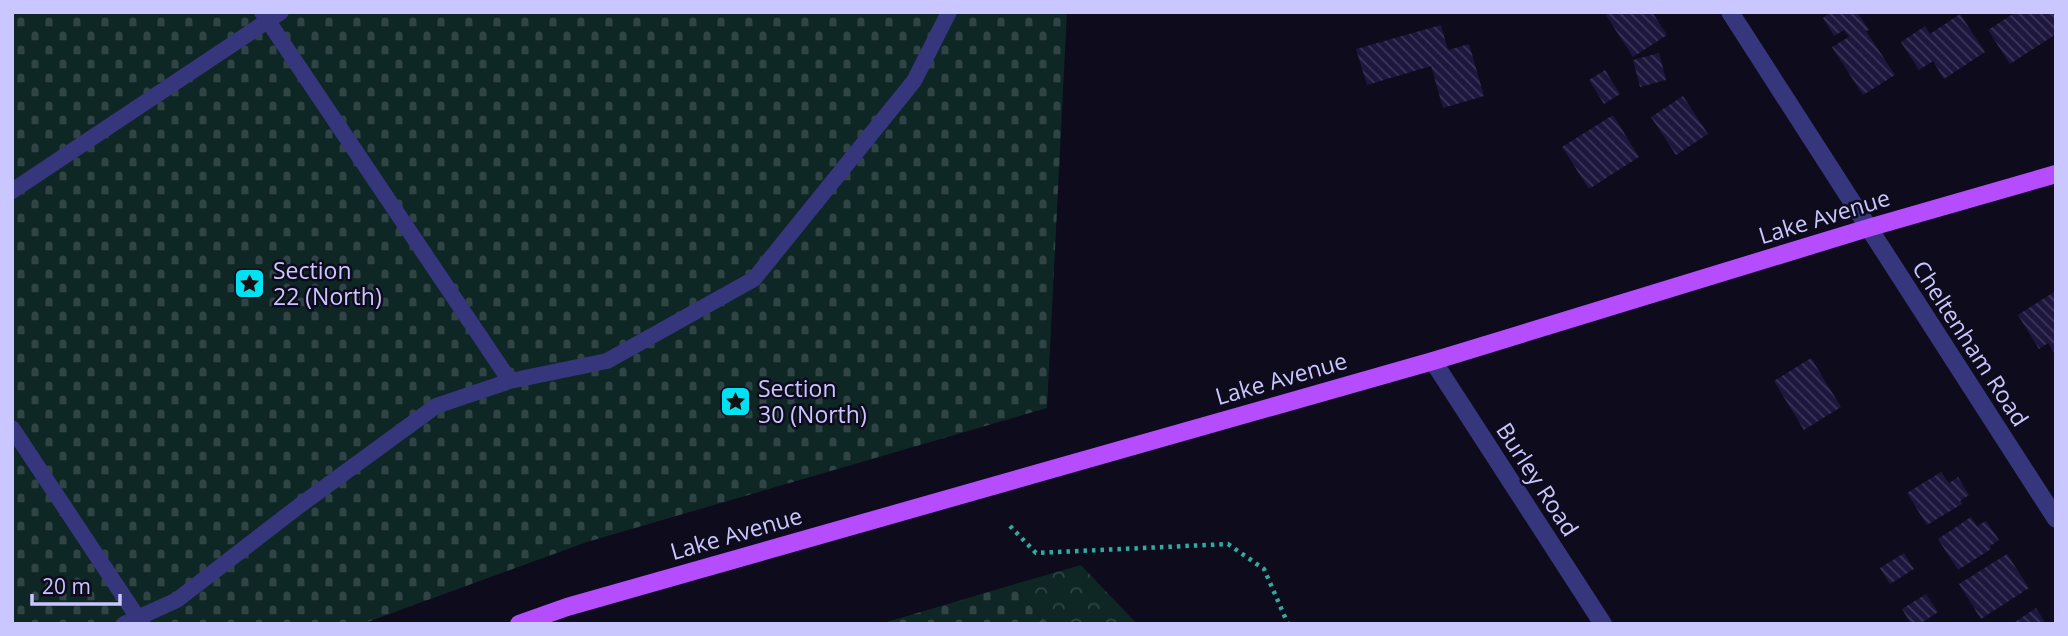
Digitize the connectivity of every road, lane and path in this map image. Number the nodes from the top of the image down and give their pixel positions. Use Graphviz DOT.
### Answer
graph roads {
  1 [pos="948,12"];
  2 [pos="1730,12"];
  3 [pos="270,15"];
  4 [pos="2056,174"];
  5 [pos="12,191"];
  6 [pos="1868,228"];
  7 [pos="1433,361"];
  8 [pos="510,381"];
  9 [pos="12,428"];
  10 [pos="2056,519"];
  11 [pos="1010,526"];
  12 [pos="131,621"];
  13 [pos="519,624"];
  14 [pos="1288,624"];
  15 [pos="1602,624"];
  1 -- 8 [label="lane"];
  2 -- 6 [label="street, Cheltenham Road"];
  3 -- 5 [label="lane"];
  3 -- 8 [label="lane"];
  4 -- 6 [label="main road, Lake Avenue"];
  6 -- 7 [label="main road, Lake Avenue"];
  6 -- 10 [label="street, Cheltenham Road"];
  7 -- 13 [label="main road, Lake Avenue"];
  7 -- 15 [label="street, Burley Road"];
  8 -- 12 [label="lane"];
  9 -- 12 [label="lane"];
  11 -- 14 [label="path"];
}
